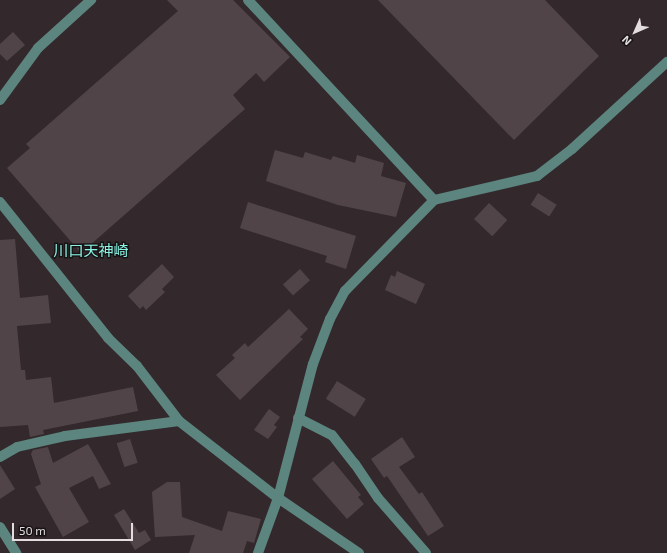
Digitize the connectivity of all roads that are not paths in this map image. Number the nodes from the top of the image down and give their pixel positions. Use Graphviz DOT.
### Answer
graph roads {
  1 [pos="91,0"];
  2 [pos="248,0"];
  3 [pos="667,62"];
  4 [pos="0,100"];
  5 [pos="434,200"];
  6 [pos="0,202"];
  7 [pos="4,212"];
  8 [pos="298,418"];
  9 [pos="179,421"];
  10 [pos="0,456"];
  11 [pos="278,498"];
  12 [pos="0,527"];
  13 [pos="16,553"];
  14 [pos="258,553"];
  15 [pos="359,553"];
  16 [pos="426,553"];
  1 -- 4 [label="street"];
  2 -- 5 [label="street"];
  3 -- 5 [label="street"];
  5 -- 8 [label="street"];
  6 -- 7 [label="street"];
  7 -- 9 [label="street"];
  8 -- 11 [label="street"];
  8 -- 16 [label="street"];
  9 -- 10 [label="street"];
  9 -- 11 [label="street"];
  11 -- 14 [label="street"];
  11 -- 15 [label="street"];
  12 -- 13 [label="street"];
}
